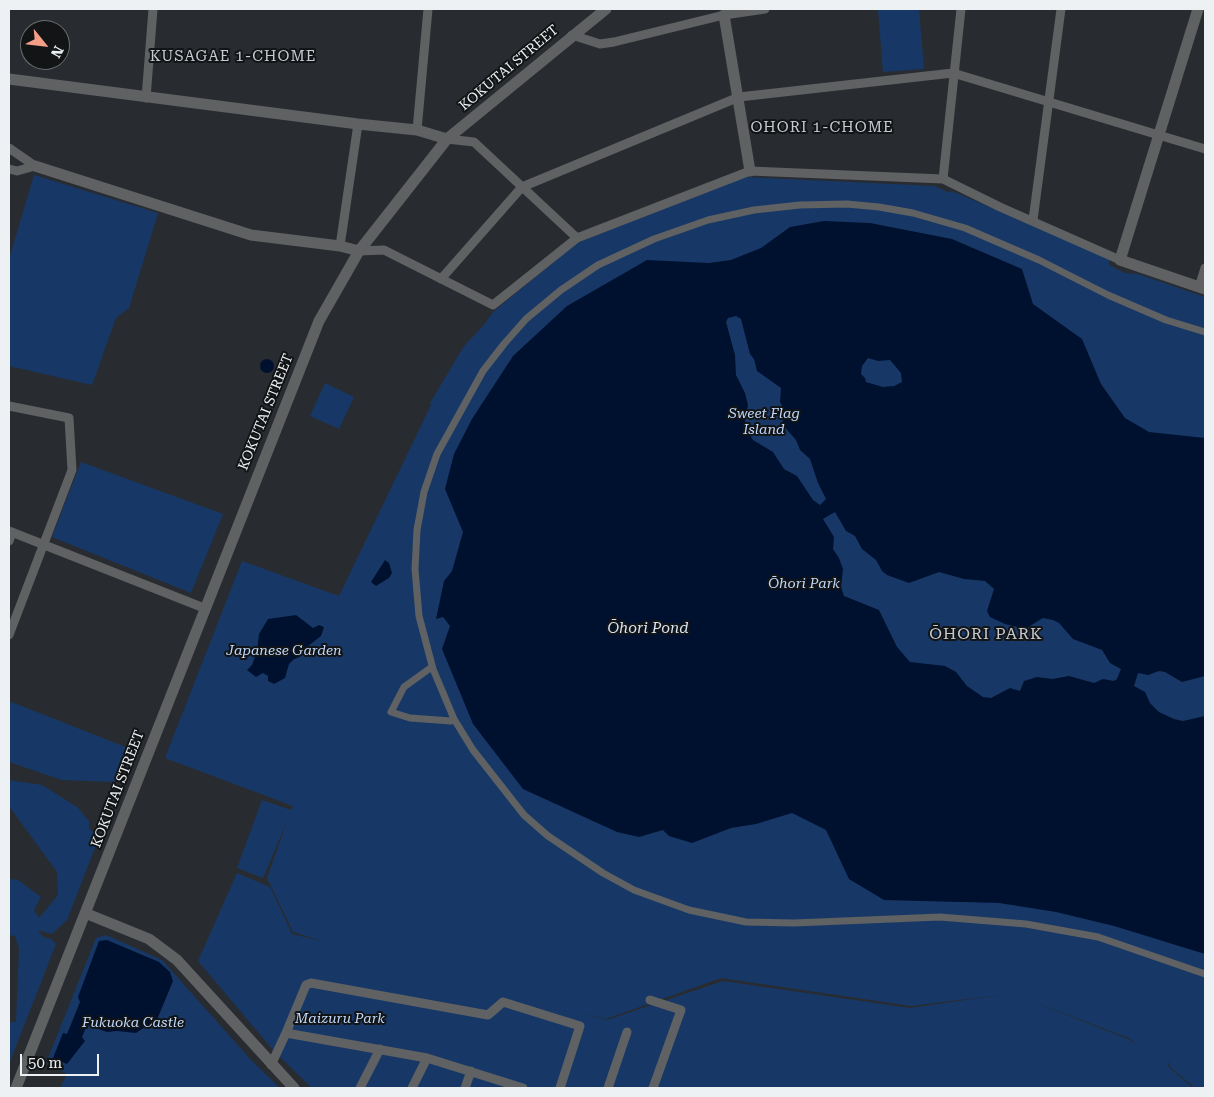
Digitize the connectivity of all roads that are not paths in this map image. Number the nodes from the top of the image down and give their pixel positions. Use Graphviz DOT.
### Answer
graph roads {
  1 [pos="153,9"];
  2 [pos="428,9"];
  3 [pos="606,9"];
  4 [pos="765,9"];
  5 [pos="961,9"];
  6 [pos="1061,9"];
  7 [pos="1198,9"];
  8 [pos="723,12"];
  9 [pos="572,35"];
  10 [pos="954,73"];
  11 [pos="9,79"];
  12 [pos="739,97"];
  13 [pos="146,98"];
  14 [pos="1049,102"];
  15 [pos="358,124"];
  16 [pos="418,130"];
  17 [pos="1158,135"];
  18 [pos="447,139"];
  19 [pos="9,148"];
  20 [pos="1205,149"];
  21 [pos="35,166"];
  22 [pos="9,168"];
  23 [pos="750,171"];
  24 [pos="943,179"];
  25 [pos="522,188"];
  26 [pos="1033,220"];
  27 [pos="577,238"];
  28 [pos="340,246"];
  29 [pos="359,252"];
  30 [pos="1120,260"];
  31 [pos="1205,268"];
  32 [pos="442,279"];
  33 [pos="1202,288"];
  34 [pos="1205,332"];
  35 [pos="9,406"];
  36 [pos="10,531"];
  37 [pos="9,541"];
  38 [pos="44,544"];
  39 [pos="204,608"];
  40 [pos="9,635"];
  41 [pos="429,670"];
  42 [pos="451,721"];
  43 [pos="85,913"];
  44 [pos="1205,974"];
  45 [pos="650,1000"];
  46 [pos="627,1032"];
  47 [pos="286,1033"];
  48 [pos="380,1049"];
  49 [pos="427,1058"];
  50 [pos="271,1064"];
  51 [pos="471,1071"];
  52 [pos="512,1087"];
  53 [pos="16,1088"];
  54 [pos="294,1088"];
  55 [pos="360,1088"];
  56 [pos="412,1088"];
  57 [pos="465,1088"];
  58 [pos="523,1088"];
  59 [pos="560,1088"];
  60 [pos="608,1088"];
  61 [pos="654,1088"];
  1 -- 13 [label="street"];
  2 -- 16 [label="street"];
  3 -- 9 [label="street, KOKUTAI STREET"];
  4 -- 8 [label="street"];
  5 -- 10 [label="street"];
  6 -- 14 [label="street"];
  7 -- 17 [label="street"];
  8 -- 9 [label="street"];
  8 -- 12 [label="street"];
  9 -- 18 [label="street, KOKUTAI STREET"];
  10 -- 12 [label="street"];
  10 -- 14 [label="street"];
  10 -- 24 [label="street"];
  11 -- 13 [label="street"];
  12 -- 23 [label="street"];
  12 -- 25 [label="street"];
  13 -- 15 [label="street"];
  14 -- 17 [label="street"];
  14 -- 26 [label="street"];
  15 -- 16 [label="street"];
  15 -- 28 [label="street"];
  16 -- 18 [label="street"];
  17 -- 20 [label="street"];
  17 -- 30 [label="street"];
  18 -- 25 [label="street"];
  18 -- 29 [label="street, KOKUTAI STREET"];
  19 -- 21 [label="street"];
  21 -- 22 [label="street"];
  21 -- 28 [label="street"];
  23 -- 24 [label="street"];
  23 -- 27 [label="street"];
  24 -- 26 [label="street"];
  25 -- 27 [label="street"];
  25 -- 32 [label="street"];
  26 -- 30 [label="street"];
  27 -- 32 [label="street"];
  28 -- 29 [label="street"];
  29 -- 32 [label="street"];
  29 -- 39 [label="street, KOKUTAI STREET"];
  30 -- 33 [label="street"];
  31 -- 33 [label="street"];
  34 -- 44 [label="street"];
  35 -- 38 [label="street"];
  36 -- 37 [label="street"];
  36 -- 38 [label="street"];
  38 -- 39 [label="street"];
  38 -- 40 [label="street"];
  39 -- 43 [label="street, KOKUTAI STREET"];
  41 -- 42 [label="street"];
  43 -- 50 [label="street"];
  43 -- 53 [label="street, KOKUTAI STREET"];
  45 -- 61 [label="street"];
  46 -- 60 [label="street"];
  47 -- 48 [label="street"];
  47 -- 50 [label="street"];
  47 -- 59 [label="street"];
  48 -- 49 [label="street"];
  48 -- 55 [label="street"];
  49 -- 51 [label="street"];
  49 -- 56 [label="street"];
  50 -- 54 [label="street"];
  51 -- 52 [label="street"];
  51 -- 57 [label="street"];
  52 -- 58 [label="street"];
}
